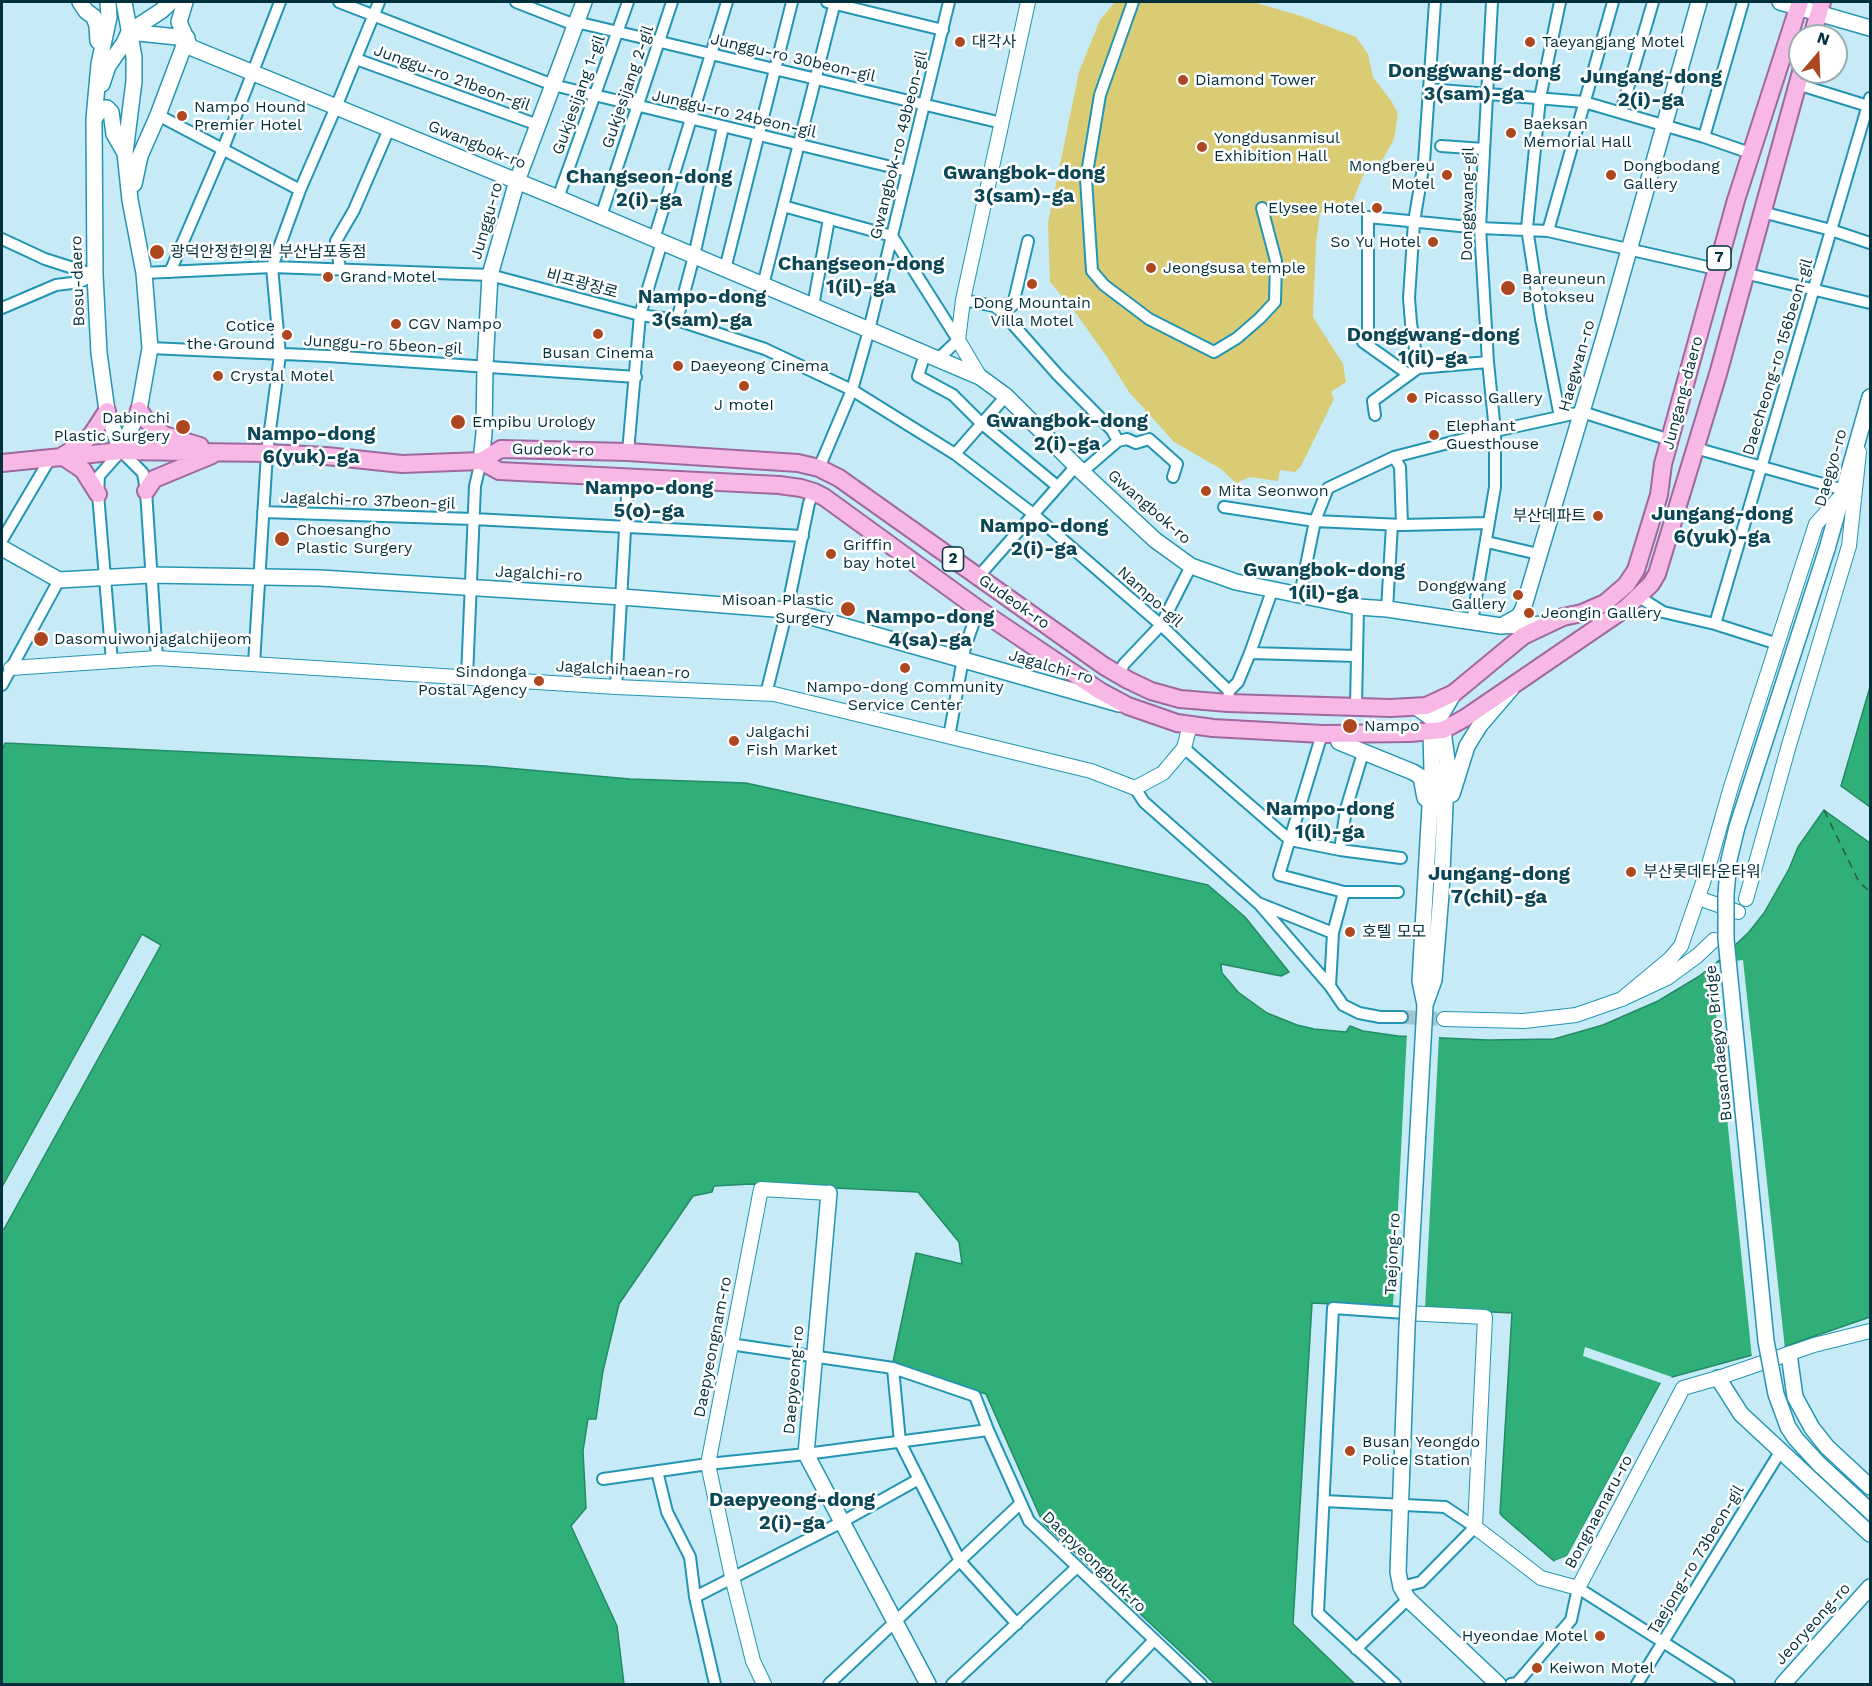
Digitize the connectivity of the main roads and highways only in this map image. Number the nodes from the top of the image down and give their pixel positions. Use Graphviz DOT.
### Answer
graph roads {
  1 [pos="81,2"];
  2 [pos="124,2"];
  3 [pos="171,2"];
  4 [pos="185,2"];
  5 [pos="584,2"];
  6 [pos="1699,2"];
  7 [pos="1780,2"];
  8 [pos="1799,4"];
  9 [pos="1820,7"];
  10 [pos="109,9"];
  11 [pos="1815,24"];
  12 [pos="1870,26"];
  13 [pos="129,32"];
  14 [pos="187,38"];
  15 [pos="1797,84"];
  16 [pos="96,101"];
  17 [pos="94,119"];
  18 [pos="125,153"];
  19 [pos="517,181"];
  20 [pos="130,200"];
  21 [pos="1870,397"];
  22 [pos="139,410"];
  23 [pos="107,411"];
  24 [pos="120,451"];
  25 [pos="218,452"];
  26 [pos="57,457"];
  27 [pos="481,461"];
  28 [pos="2,463"];
  29 [pos="146,491"];
  30 [pos="98,494"];
  31 [pos="2,548"];
  32 [pos="1827,549"];
  33 [pos="1547,624"];
  34 [pos="1502,626"];
  35 [pos="1514,684"];
  36 [pos="1454,693"];
  37 [pos="1128,706"];
  38 [pos="1416,707"];
  39 [pos="1437,728"];
  40 [pos="1322,734"];
  41 [pos="1339,742"];
  42 [pos="1445,810"];
  43 [pos="1430,821"];
  44 [pos="1425,1005"];
  45 [pos="830,1193"];
  46 [pos="1789,1354"];
  47 [pos="1718,1378"];
  48 [pos="1870,1487"];
  49 [pos="1870,1511"];
  50 [pos="1870,1534"];
  51 [pos="1870,1587"];
  52 [pos="928,1684"];
  53 [pos="1498,1684"];
  54 [pos="1783,1684"];
  1 -- 10 [label="main road"];
  1 -- 16 [label="main road"];
  2 -- 13 [label="main road"];
  3 -- 13 [label="main road"];
  4 -- 14 [label="main road"];
  5 -- 19 [label="main road, Junggu-ro"];
  6 -- 34 [label="main road, Haegwan-ro"];
  7 -- 8 [label="main road"];
  8 -- 9 [label="main road"];
  8 -- 33 [label="main road, Jungang-daero / 7"];
  9 -- 11 [label="main road"];
  9 -- 12 [label="main road"];
  10 -- 13 [label="main road"];
  10 -- 16 [label="main road, Bosu-daero"];
  13 -- 14 [label="main road"];
  13 -- 16 [label="main road"];
  13 -- 18 [label="main road"];
  14 -- 19 [label="main road, Gwangbok-ro"];
  14 -- 20 [label="main road"];
  15 -- 35 [label="main road, Jungang-daero / 7"];
  16 -- 17 [label="main road, Bosu-daero"];
  17 -- 18 [label="main road"];
  17 -- 23 [label="main road, Bosu-daero"];
  18 -- 20 [label="main road"];
  19 -- 27 [label="main road, Junggu-ro"];
  19 -- 34 [label="main road, Gwangbok-ro"];
  20 -- 22 [label="main road"];
  21 -- 32 [label="main road, Daegyo-ro"];
  22 -- 24 [label="main road"];
  22 -- 25 [label="main road"];
  23 -- 24 [label="main road, Bosu-daero"];
  23 -- 26 [label="main road"];
  24 -- 25 [label="main road, Gudeok-ro / 2"];
  24 -- 26 [label="main road, Gudeok-ro / 2"];
  25 -- 27 [label="main road, Gudeok-ro / 2"];
  25 -- 29 [label="main road"];
  26 -- 28 [label="main road, Gudeok-ro / 2"];
  26 -- 30 [label="main road"];
  27 -- 37 [label="main road, Gudeok-ro / 2"];
  27 -- 38 [label="main road, Gudeok-ro / 2"];
  31 -- 37 [label="main road, Jagalchi-ro"];
  32 -- 49 [label="main road, Busandaegyo Bridge, bridge"];
  33 -- 34 [label="main road, Gwangbok-ro"];
  33 -- 36 [label="main road, Jungang-daero / 7"];
  35 -- 39 [label="main road, Jungang-daero / 7"];
  35 -- 42 [label="main road"];
  36 -- 38 [label="main road, Gudeok-ro / 2"];
  36 -- 39 [label="main road"];
  37 -- 40 [label="main road, Gudeok-ro / 2"];
  38 -- 39 [label="main road"];
  39 -- 40 [label="main road, Gudeok-ro / 2"];
  39 -- 42 [label="main road, Taejong-ro"];
  39 -- 43 [label="main road, Taejong-ro"];
  40 -- 41 [label="main road"];
  41 -- 43 [label="main road"];
  42 -- 44 [label="main road, Taejong-ro"];
  43 -- 44 [label="main road, Taejong-ro"];
  44 -- 53 [label="main road, Taejong-ro, bridge"];
  45 -- 52 [label="main road, Daepyeong-ro"];
  46 -- 48 [label="main road"];
  47 -- 50 [label="main road"];
  51 -- 54 [label="main road, Jeoryeong-ro"];
}
